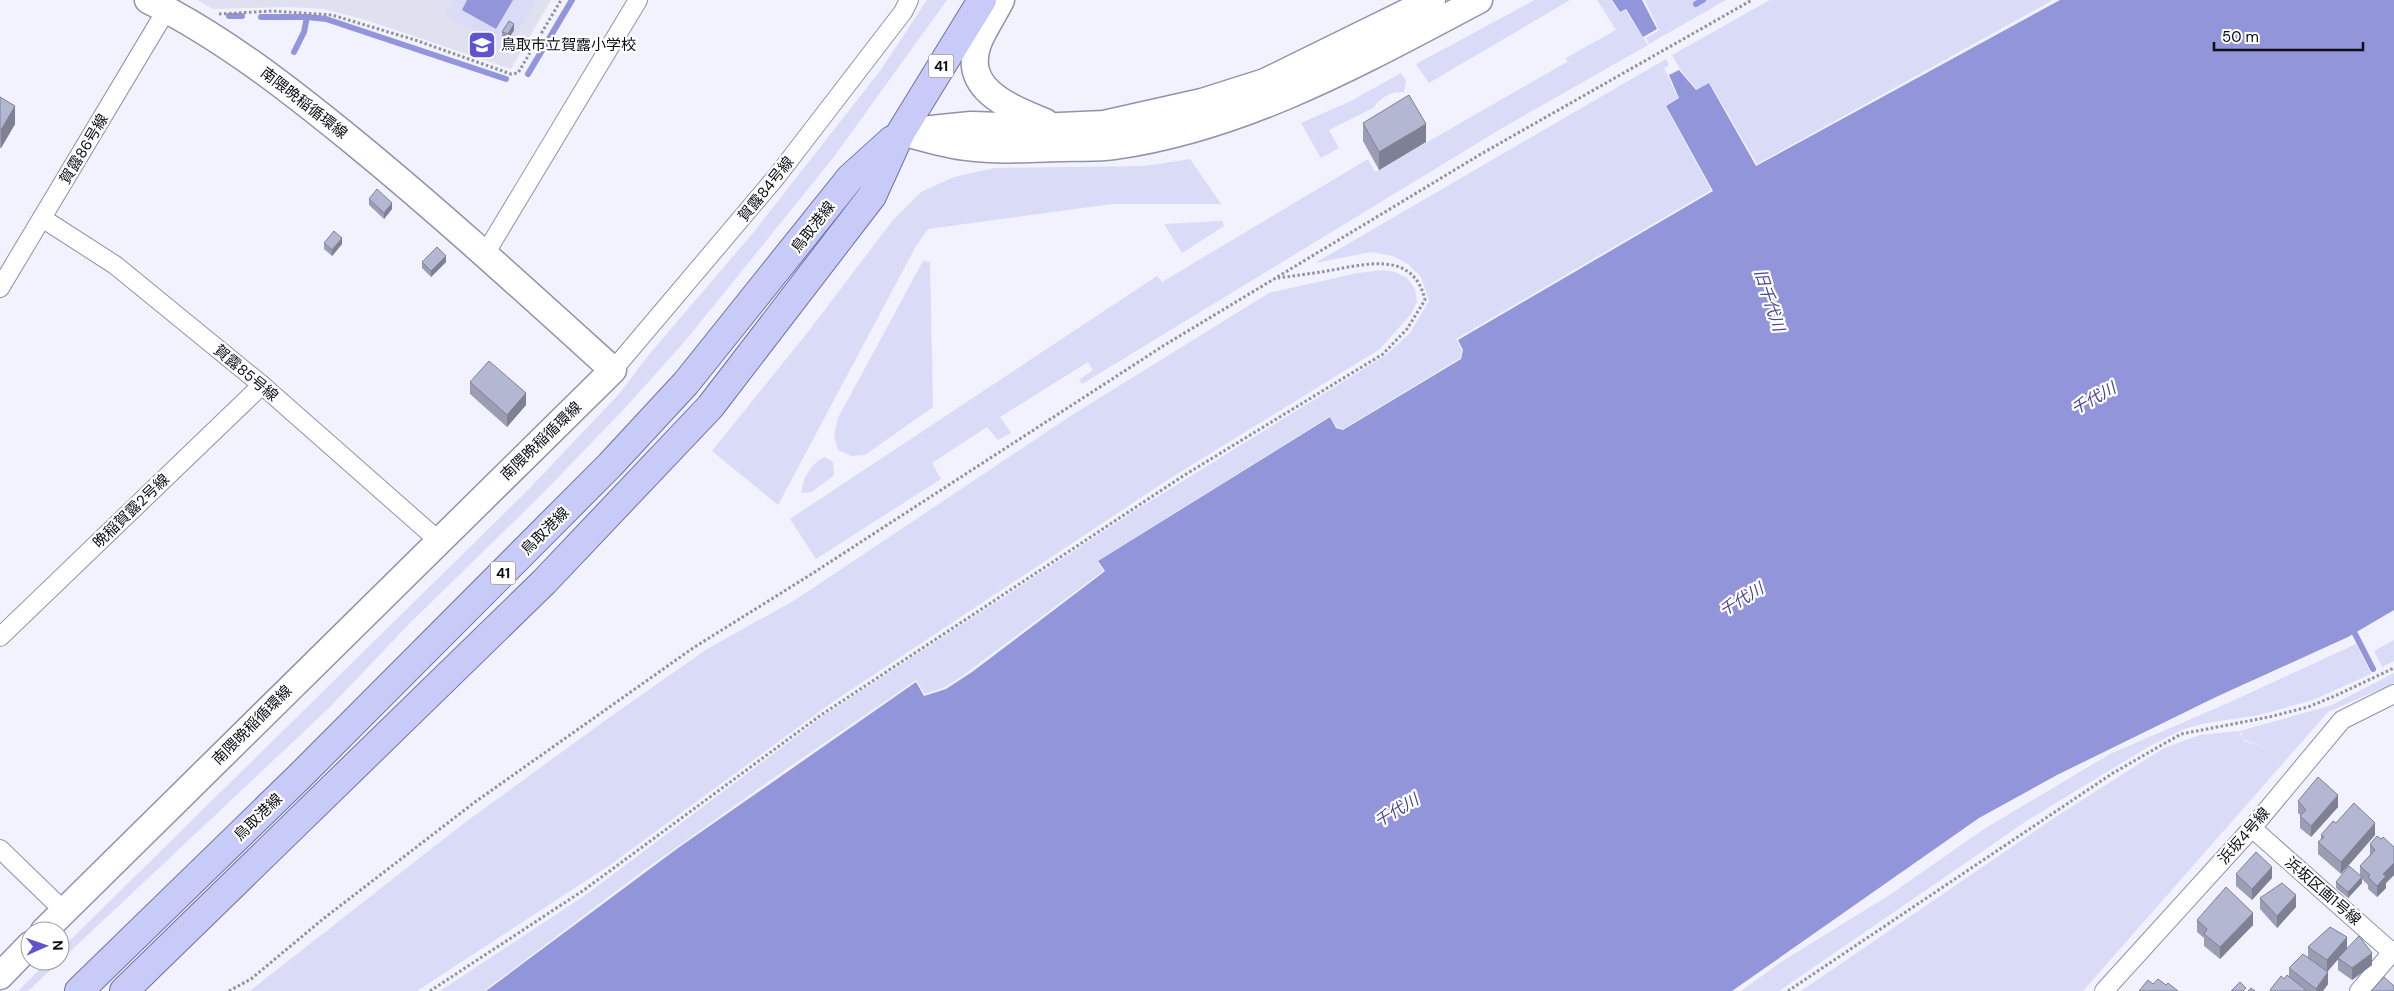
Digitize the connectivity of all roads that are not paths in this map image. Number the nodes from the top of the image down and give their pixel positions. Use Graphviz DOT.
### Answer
graph roads {
  1 [pos="638,0"];
  2 [pos="909,0"];
  3 [pos="982,0"];
  4 [pos="1000,0"];
  5 [pos="1432,0"];
  6 [pos="1479,0"];
  7 [pos="167,10"];
  8 [pos="1055,126"];
  9 [pos="901,132"];
  10 [pos="42,218"];
  11 [pos="485,254"];
  12 [pos="0,288"];
  13 [pos="614,370"];
  14 [pos="262,385"];
  15 [pos="439,542"];
  16 [pos="0,637"];
  17 [pos="2394,694"];
  18 [pos="2252,828"];
  19 [pos="0,848"];
  20 [pos="64,911"];
  21 [pos="54,921"];
  22 [pos="2393,952"];
  23 [pos="20,955"];
  24 [pos="0,976"];
  25 [pos="79,991"];
  26 [pos="124,991"];
  27 [pos="2104,991"];
  28 [pos="2359,991"];
  1 -- 11 [label="street"];
  2 -- 13 [label="street, 賀露84号線"];
  3 -- 9 [label="main road, 鳥取港線 / 41"];
  4 -- 8 [label="street"];
  5 -- 8 [label="street"];
  6 -- 9 [label="street"];
  7 -- 10 [label="street, 賀露86号線"];
  7 -- 11 [label="street, 南隈晩稲循環線"];
  8 -- 9 [label="street"];
  9 -- 25 [label="main road, 鳥取港線 / 41"];
  9 -- 26 [label="main road, 鳥取港線 / 41"];
  10 -- 12 [label="street, 賀露86号線"];
  10 -- 14 [label="street, 賀露85号線"];
  11 -- 13 [label="street, 南隈晩稲循環線"];
  13 -- 15 [label="street, 南隈晩稲循環線"];
  14 -- 15 [label="street, 賀露85号線"];
  14 -- 16 [label="street, 晩稲賀露2号線"];
  15 -- 20 [label="street, 南隈晩稲循環線"];
  17 -- 18 [label="street, 浜坂4号線"];
  18 -- 22 [label="street, 浜坂区画1号線"];
  18 -- 27 [label="street, 浜坂4号線"];
  19 -- 20 [label="street"];
  20 -- 21 [label="street, 南隈晩稲循環線"];
  22 -- 28 [label="street"];
  23 -- 24 [label="street"];
}
